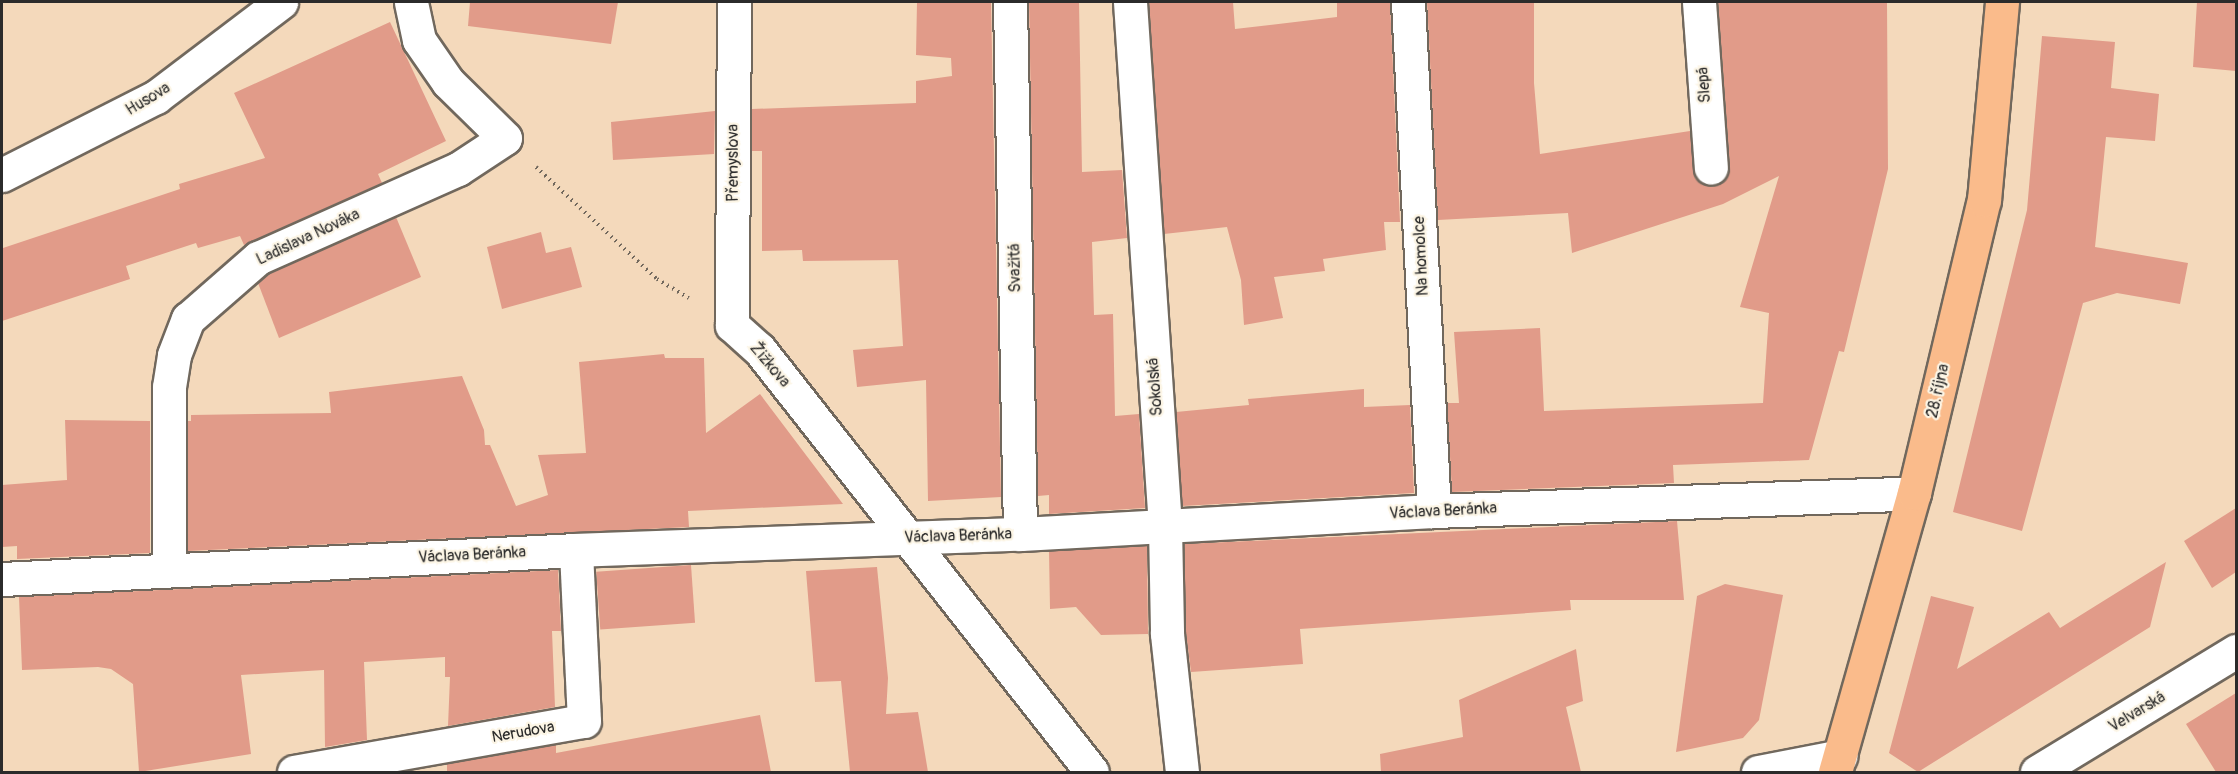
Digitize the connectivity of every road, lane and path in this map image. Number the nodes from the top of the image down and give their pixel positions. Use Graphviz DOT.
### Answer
graph roads {
  1 [pos="281,2"];
  2 [pos="411,2"];
  3 [pos="734,2"];
  4 [pos="1010,2"];
  5 [pos="1130,2"];
  6 [pos="1408,2"];
  7 [pos="1699,2"];
  8 [pos="2002,2"];
  9 [pos="505,138"];
  10 [pos="1710,168"];
  11 [pos="2,176"];
  12 [pos="732,325"];
  13 [pos="1914,493"];
  14 [pos="1434,511"];
  15 [pos="1165,526"];
  16 [pos="1020,534"];
  17 [pos="907,538"];
  18 [pos="576,550"];
  19 [pos="169,570"];
  20 [pos="2,579"];
  21 [pos="2236,651"];
  22 [pos="1837,764"];
  23 [pos="294,772"];
  24 [pos="1092,772"];
  25 [pos="1182,772"];
  26 [pos="1758,772"];
  27 [pos="2037,772"];
  1 -- 11 [label="street, Husova"];
  2 -- 9 [label="street"];
  3 -- 12 [label="street, Přemyslova"];
  4 -- 16 [label="street, Svažitá"];
  5 -- 15 [label="street, Sokolská"];
  6 -- 14 [label="street, Na homolce"];
  7 -- 10 [label="street, Slepá"];
  8 -- 13 [label="main road, 28. října"];
  9 -- 12 [label="path"];
  9 -- 19 [label="street, Ladislava Nováka"];
  12 -- 17 [label="street, Žižkova"];
  13 -- 14 [label="street, Václava Beránka"];
  13 -- 22 [label="main road, 28. října"];
  14 -- 15 [label="street, Václava Beránka"];
  15 -- 16 [label="street, Václava Beránka"];
  15 -- 25 [label="street, Sokolská"];
  16 -- 17 [label="street, Václava Beránka"];
  17 -- 18 [label="street, Václava Beránka"];
  17 -- 24 [label="street, Žižkova"];
  18 -- 19 [label="street, Václava Beránka"];
  18 -- 23 [label="street, Nerudova"];
  19 -- 20 [label="street, Václava Beránka"];
  21 -- 27 [label="street, Velvarská"];
  22 -- 26 [label="street"];
}
